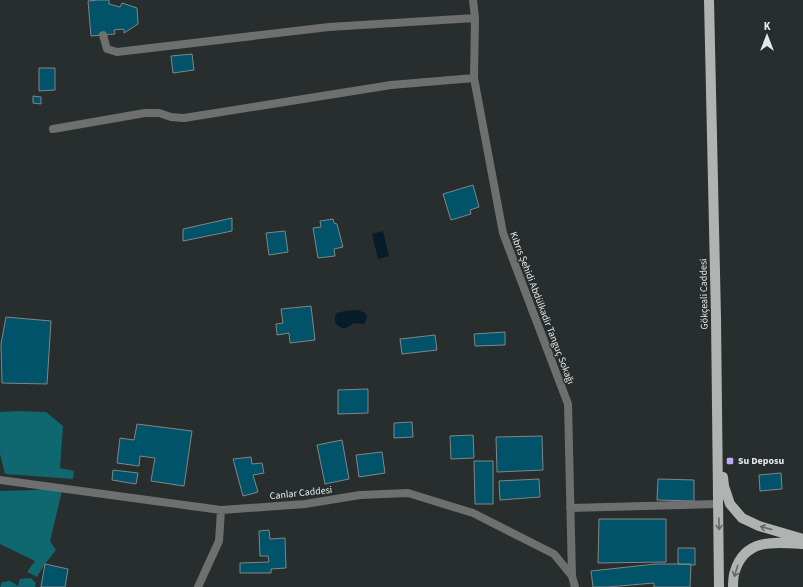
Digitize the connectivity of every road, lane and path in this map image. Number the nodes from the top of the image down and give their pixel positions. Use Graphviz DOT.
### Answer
graph roads {
  1 [pos="473,0"];
  2 [pos="709,0"];
  3 [pos="475,18"];
  4 [pos="103,35"];
  5 [pos="474,78"];
  6 [pos="52,129"];
  7 [pos="718,443"];
  8 [pos="0,480"];
  9 [pos="718,504"];
  10 [pos="570,508"];
  11 [pos="221,510"];
  12 [pos="803,539"];
  13 [pos="803,544"];
  14 [pos="572,576"];
  15 [pos="198,587"];
  16 [pos="575,587"];
  17 [pos="719,587"];
  18 [pos="733,587"];
  1 -- 3 [label="street, Kıbrıs Şehidi Abdülkadir Tanguç Sokağı"];
  2 -- 7 [label="main road, Gökçeali Caddesi"];
  3 -- 4 [label="street"];
  3 -- 5 [label="street, Kıbrıs Şehidi Abdülkadir Tanguç Sokağı"];
  5 -- 6 [label="street"];
  5 -- 10 [label="street, Kıbrıs Şehidi Abdülkadir Tanguç Sokağı"];
  7 -- 9 [label="main road, Gökçeali Caddesi"];
  12 -- 7 [label="main road, one-way"];
  8 -- 11 [label="street, Canlar Caddesi"];
  9 -- 10 [label="street"];
  9 -- 17 [label="main road, Gökçeali Caddesi, one-way"];
  10 -- 14 [label="street, Kıbrıs Şehidi Abdülkadir Tanguç Sokağı"];
  11 -- 14 [label="street, Canlar Caddesi"];
  11 -- 15 [label="street"];
  13 -- 18 [label="main road, one-way"];
  14 -- 16 [label="street, Canlar Caddesi"];
}
